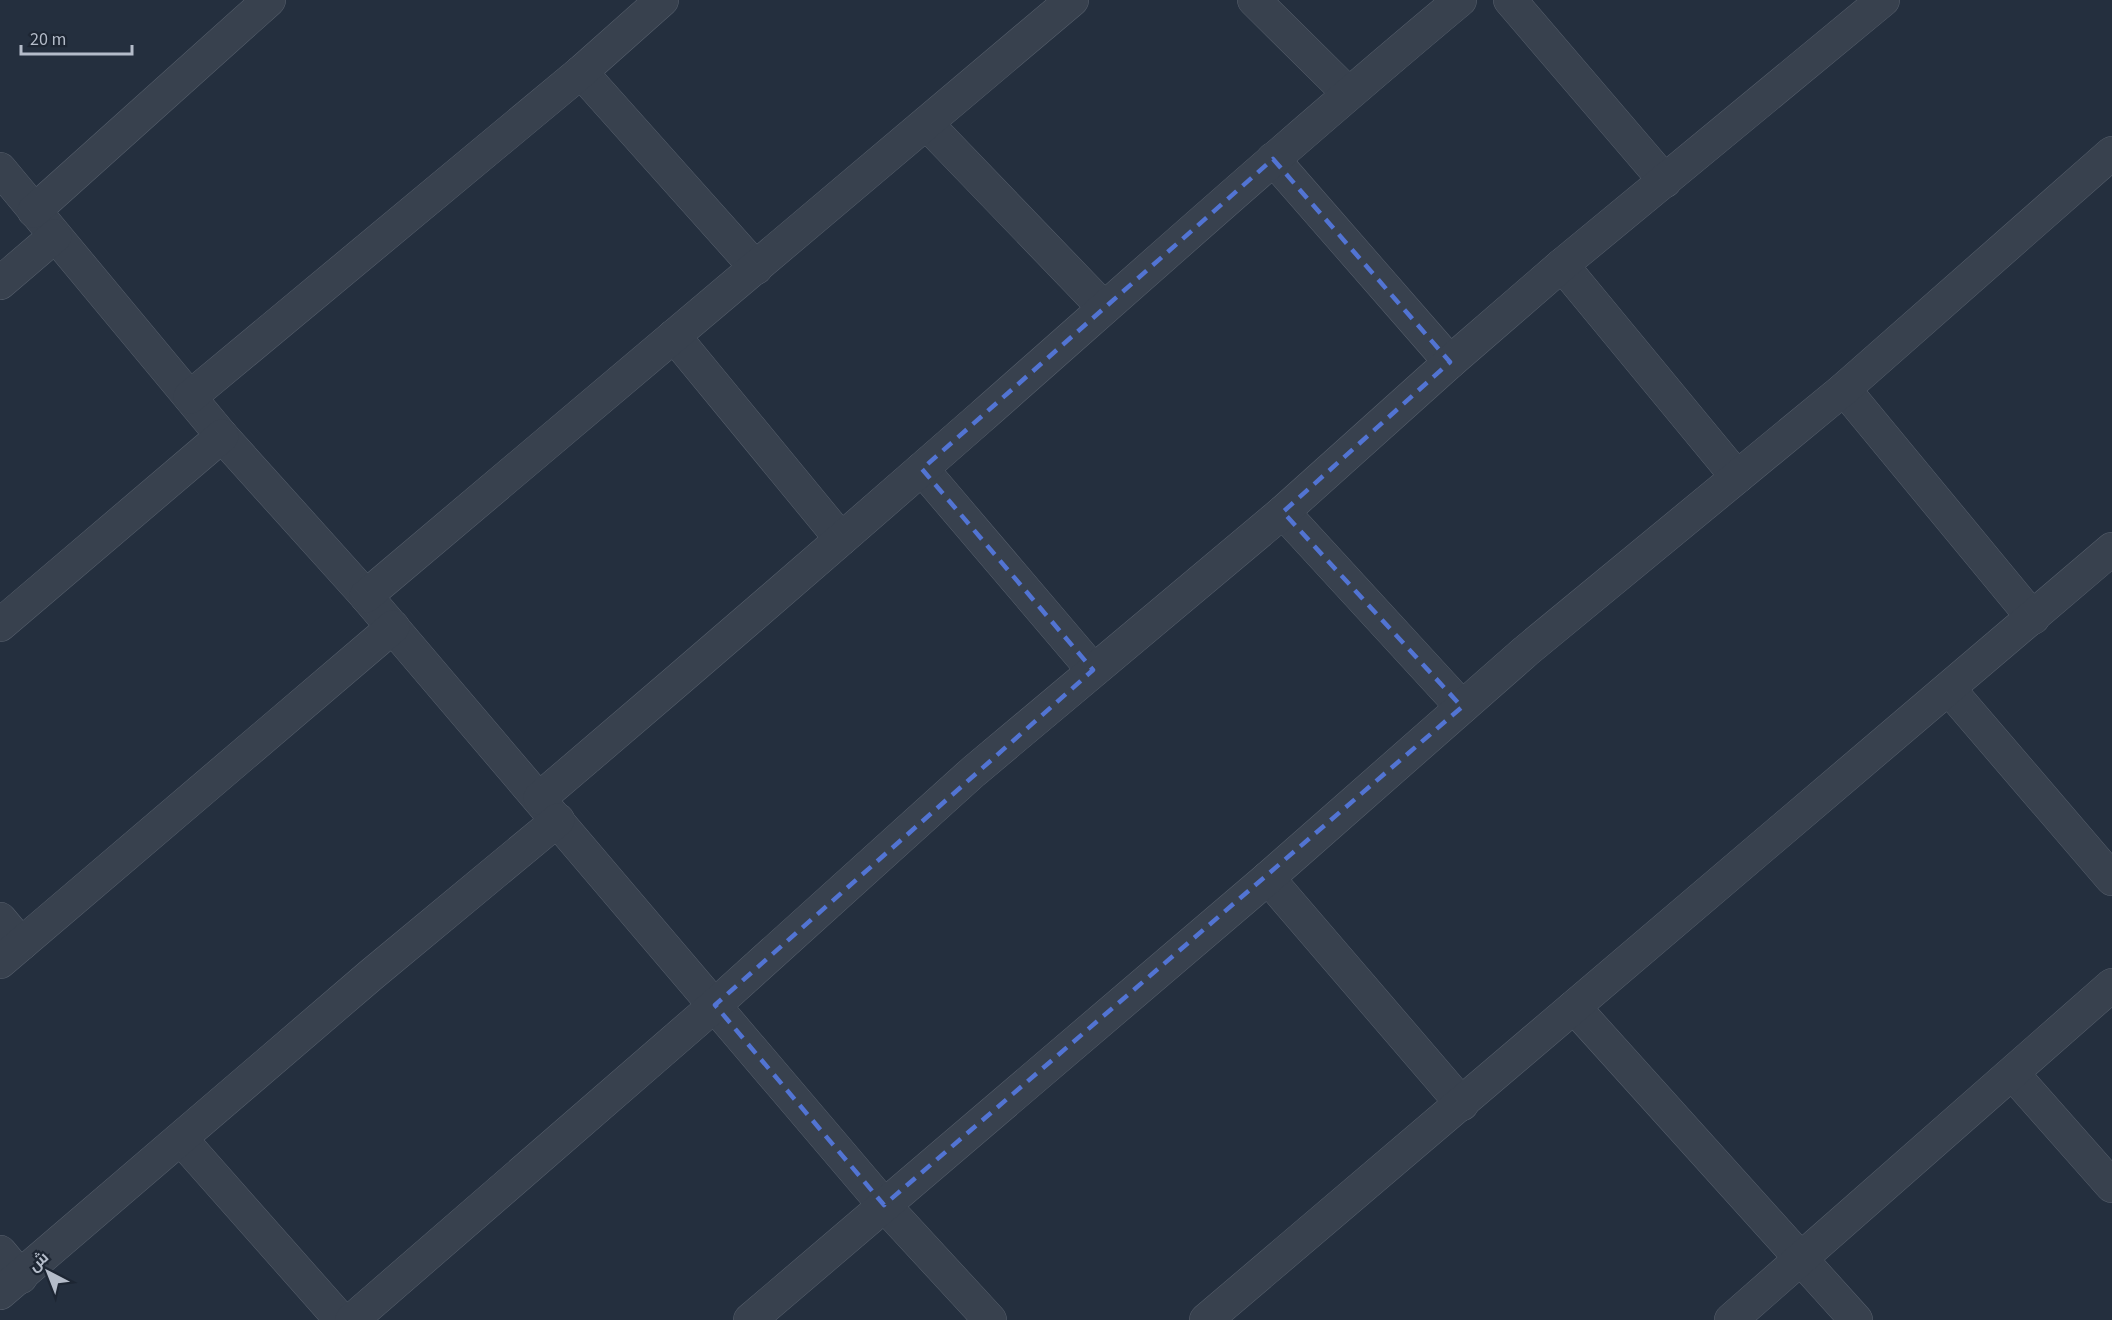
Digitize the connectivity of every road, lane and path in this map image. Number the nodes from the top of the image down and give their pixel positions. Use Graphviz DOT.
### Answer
graph roads {
  1 [pos="269,0"];
  2 [pos="662,0"];
  3 [pos="1072,0"];
  4 [pos="1254,0"];
  5 [pos="1460,0"];
  6 [pos="1510,0"];
  7 [pos="1883,0"];
  8 [pos="581,72"];
  9 [pos="1348,93"];
  10 [pos="927,124"];
  11 [pos="2112,153"];
  12 [pos="1273,159"];
  13 [pos="0,170"];
  14 [pos="1665,181"];
  15 [pos="34,211"];
  16 [pos="55,236"];
  17 [pos="1562,265"];
  18 [pos="756,267"];
  19 [pos="0,284"];
  20 [pos="1104,308"];
  21 [pos="675,336"];
  22 [pos="1450,362"];
  23 [pos="1845,389"];
  24 [pos="190,397"];
  25 [pos="222,436"];
  26 [pos="922,469"];
  27 [pos="1737,477"];
  28 [pos="1283,512"];
  29 [pos="840,539"];
  30 [pos="2112,549"];
  31 [pos="366,596"];
  32 [pos="2033,618"];
  33 [pos="0,626"];
  34 [pos="393,627"];
  35 [pos="1093,670"];
  36 [pos="1949,689"];
  37 [pos="1462,707"];
  38 [pos="549,809"];
  39 [pos="1268,878"];
  40 [pos="2112,879"];
  41 [pos="0,919"];
  42 [pos="10,953"];
  43 [pos="2112,985"];
  44 [pos="715,1005"];
  45 [pos="1574,1007"];
  46 [pos="2013,1074"];
  47 [pos="1462,1104"];
  48 [pos="181,1139"];
  49 [pos="2112,1186"];
  50 [pos="884,1205"];
  51 [pos="0,1252"];
  52 [pos="1801,1259"];
  53 [pos="10,1285"];
  54 [pos="341,1320"];
  55 [pos="352,1320"];
  56 [pos="750,1320"];
  57 [pos="990,1320"];
  58 [pos="1206,1320"];
  59 [pos="1731,1320"];
  60 [pos="1856,1320"];
  1 -- 15 [label="street"];
  2 -- 8 [label="street"];
  3 -- 10 [label="street"];
  4 -- 9 [label="street"];
  5 -- 9 [label="street"];
  6 -- 14 [label="street"];
  7 -- 14 [label="street"];
  8 -- 18 [label="street"];
  8 -- 24 [label="street"];
  9 -- 12 [label="street"];
  10 -- 18 [label="street"];
  10 -- 20 [label="street"];
  11 -- 23 [label="street"];
  12 -- 20 [label="street"];
  12 -- 22 [label="street"];
  13 -- 15 [label="street"];
  14 -- 17 [label="street"];
  15 -- 16 [label="street"];
  16 -- 19 [label="street"];
  16 -- 24 [label="street"];
  17 -- 22 [label="street"];
  17 -- 27 [label="street"];
  18 -- 21 [label="street"];
  20 -- 26 [label="street"];
  21 -- 29 [label="street"];
  21 -- 31 [label="street"];
  22 -- 28 [label="street"];
  23 -- 27 [label="street"];
  23 -- 32 [label="street"];
  24 -- 25 [label="street"];
  25 -- 31 [label="street"];
  25 -- 33 [label="street"];
  26 -- 29 [label="street"];
  26 -- 35 [label="street"];
  27 -- 37 [label="street"];
  28 -- 35 [label="street"];
  28 -- 37 [label="street"];
  29 -- 38 [label="street"];
  30 -- 32 [label="street"];
  31 -- 34 [label="street"];
  32 -- 36 [label="street"];
  34 -- 38 [label="street"];
  34 -- 42 [label="street"];
  35 -- 44 [label="street"];
  36 -- 40 [label="street"];
  36 -- 45 [label="street"];
  37 -- 39 [label="street"];
  38 -- 44 [label="street"];
  38 -- 48 [label="street"];
  39 -- 47 [label="street"];
  39 -- 50 [label="street"];
  41 -- 42 [label="street"];
  43 -- 46 [label="street"];
  44 -- 50 [label="street"];
  44 -- 55 [label="street"];
  45 -- 47 [label="street"];
  45 -- 52 [label="street"];
  46 -- 49 [label="street"];
  46 -- 52 [label="street"];
  47 -- 58 [label="street"];
  48 -- 53 [label="street"];
  48 -- 54 [label="street"];
  50 -- 56 [label="street"];
  50 -- 57 [label="street"];
  51 -- 53 [label="street"];
  52 -- 59 [label="street"];
  52 -- 60 [label="street"];
}
